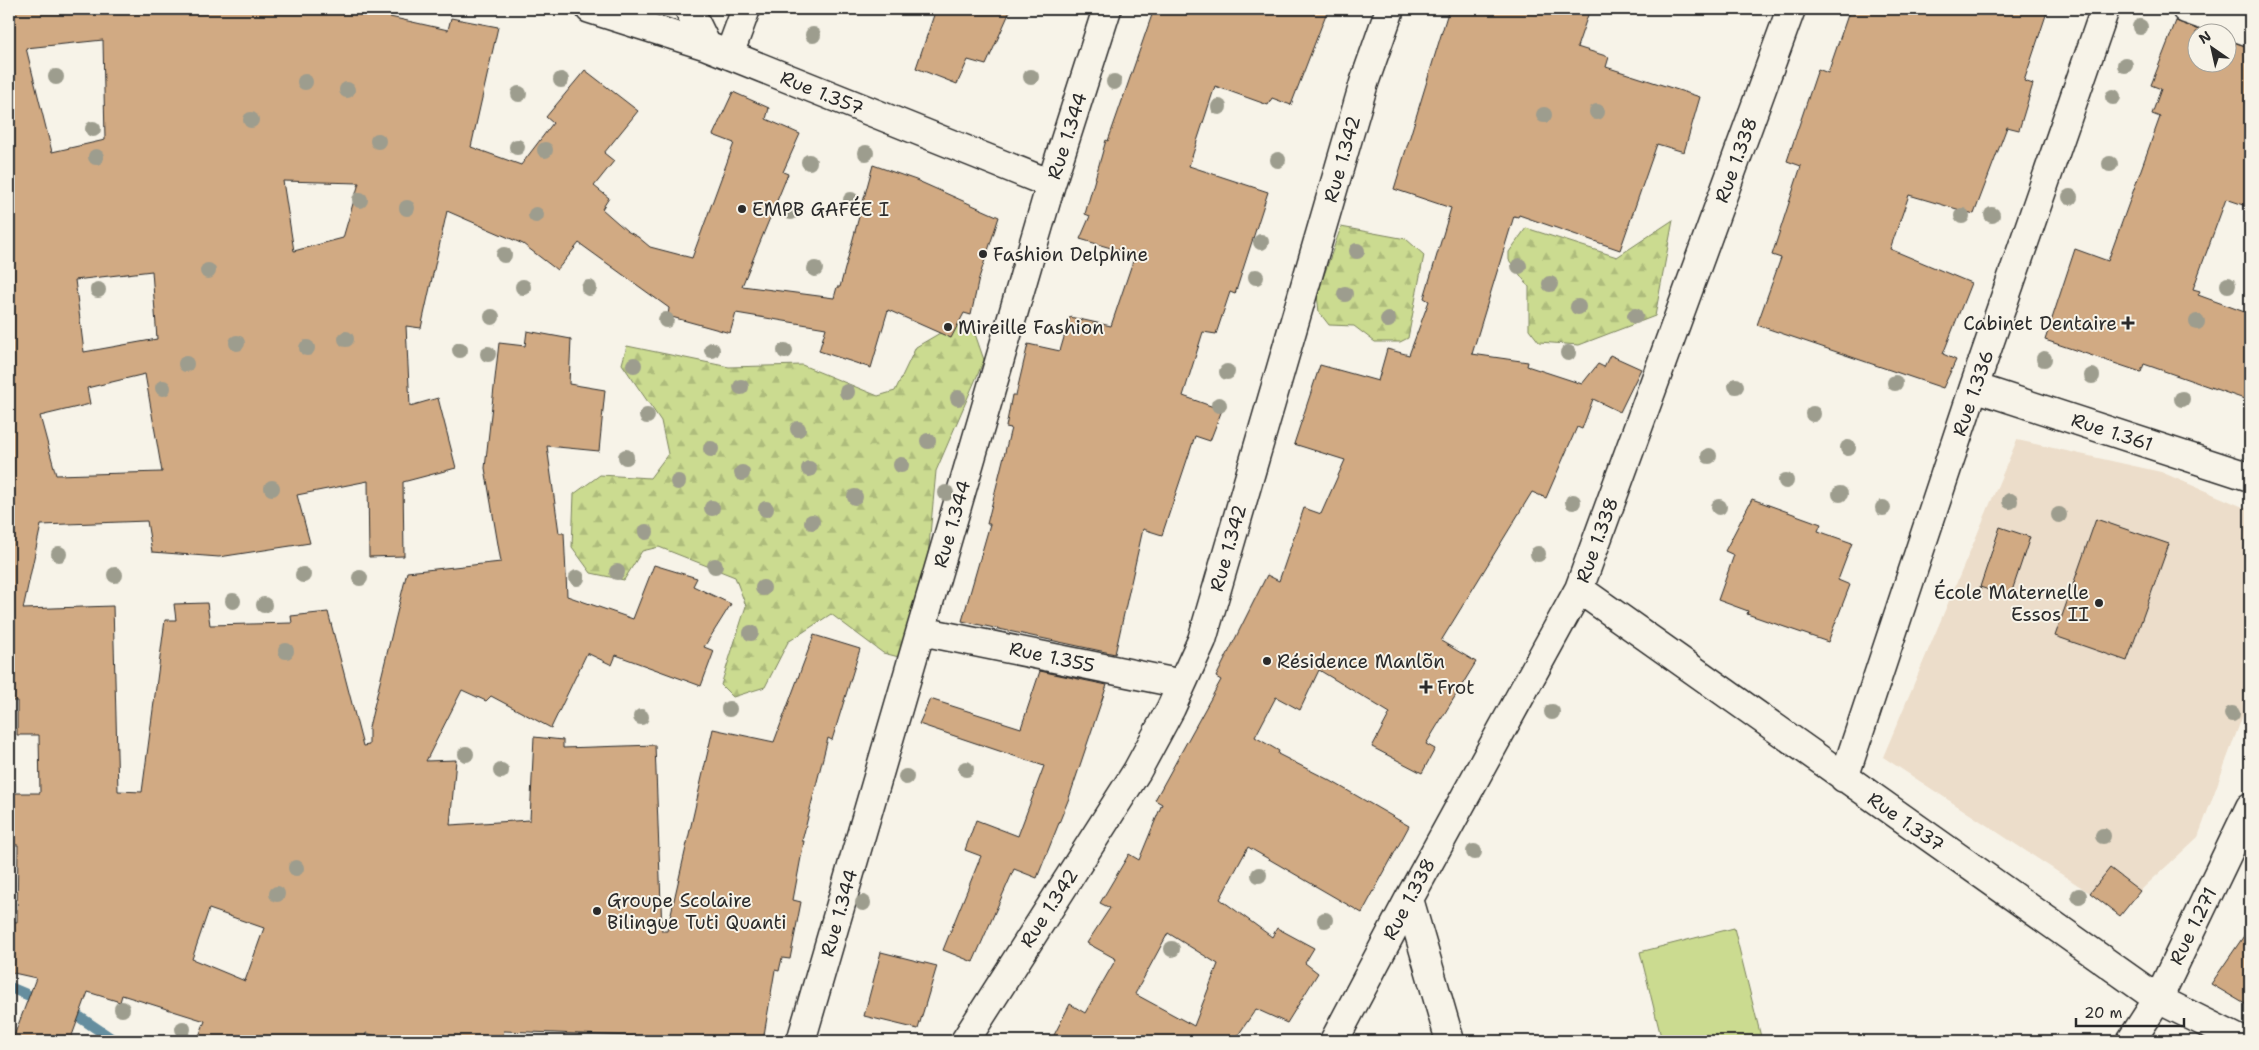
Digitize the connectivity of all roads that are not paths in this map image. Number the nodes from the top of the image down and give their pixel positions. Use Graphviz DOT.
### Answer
graph roads {
  1 [pos="590,9"];
  2 [pos="689,9"];
  3 [pos="746,9"];
  4 [pos="1108,9"];
  5 [pos="1390,9"];
  6 [pos="1791,9"];
  7 [pos="2105,9"];
  8 [pos="2186,9"];
  9 [pos="2250,32"];
  10 [pos="718,51"];
  11 [pos="1051,184"];
  12 [pos="1974,388"];
  13 [pos="2250,477"];
  14 [pos="1579,589"];
  15 [pos="921,631"];
  16 [pos="1182,684"];
  17 [pos="1844,778"];
  18 [pos="2250,807"];
  19 [pos="1409,899"];
  20 [pos="2158,999"];
  21 [pos="801,1041"];
  22 [pos="965,1041"];
  23 [pos="1334,1041"];
  24 [pos="1450,1041"];
  25 [pos="2131,1041"];
  26 [pos="2242,1041"];
  1 -- 10 [label="street, Rue 1.357"];
  2 -- 10 [label="street"];
  3 -- 10 [label="street"];
  4 -- 11 [label="street, Rue 1.344"];
  5 -- 16 [label="street, Rue 1.342"];
  6 -- 14 [label="street, Rue 1.338"];
  7 -- 12 [label="street, Rue 1.336"];
  8 -- 9 [label="street"];
  10 -- 11 [label="street, Rue 1.357"];
  11 -- 15 [label="street, Rue 1.344"];
  12 -- 13 [label="street, Rue 1.361"];
  12 -- 17 [label="street, Rue 1.336"];
  14 -- 17 [label="street, Rue 1.337"];
  14 -- 19 [label="street, Rue 1.338"];
  15 -- 16 [label="street, Rue 1.355"];
  15 -- 21 [label="street, Rue 1.344"];
  16 -- 22 [label="street, Rue 1.342"];
  17 -- 20 [label="street, Rue 1.337"];
  18 -- 20 [label="street, Rue 1.271"];
  19 -- 23 [label="street, Rue 1.338"];
  19 -- 24 [label="street"];
  20 -- 25 [label="street, Rue 1.271"];
  20 -- 26 [label="street, Rue 1.337"];
}
